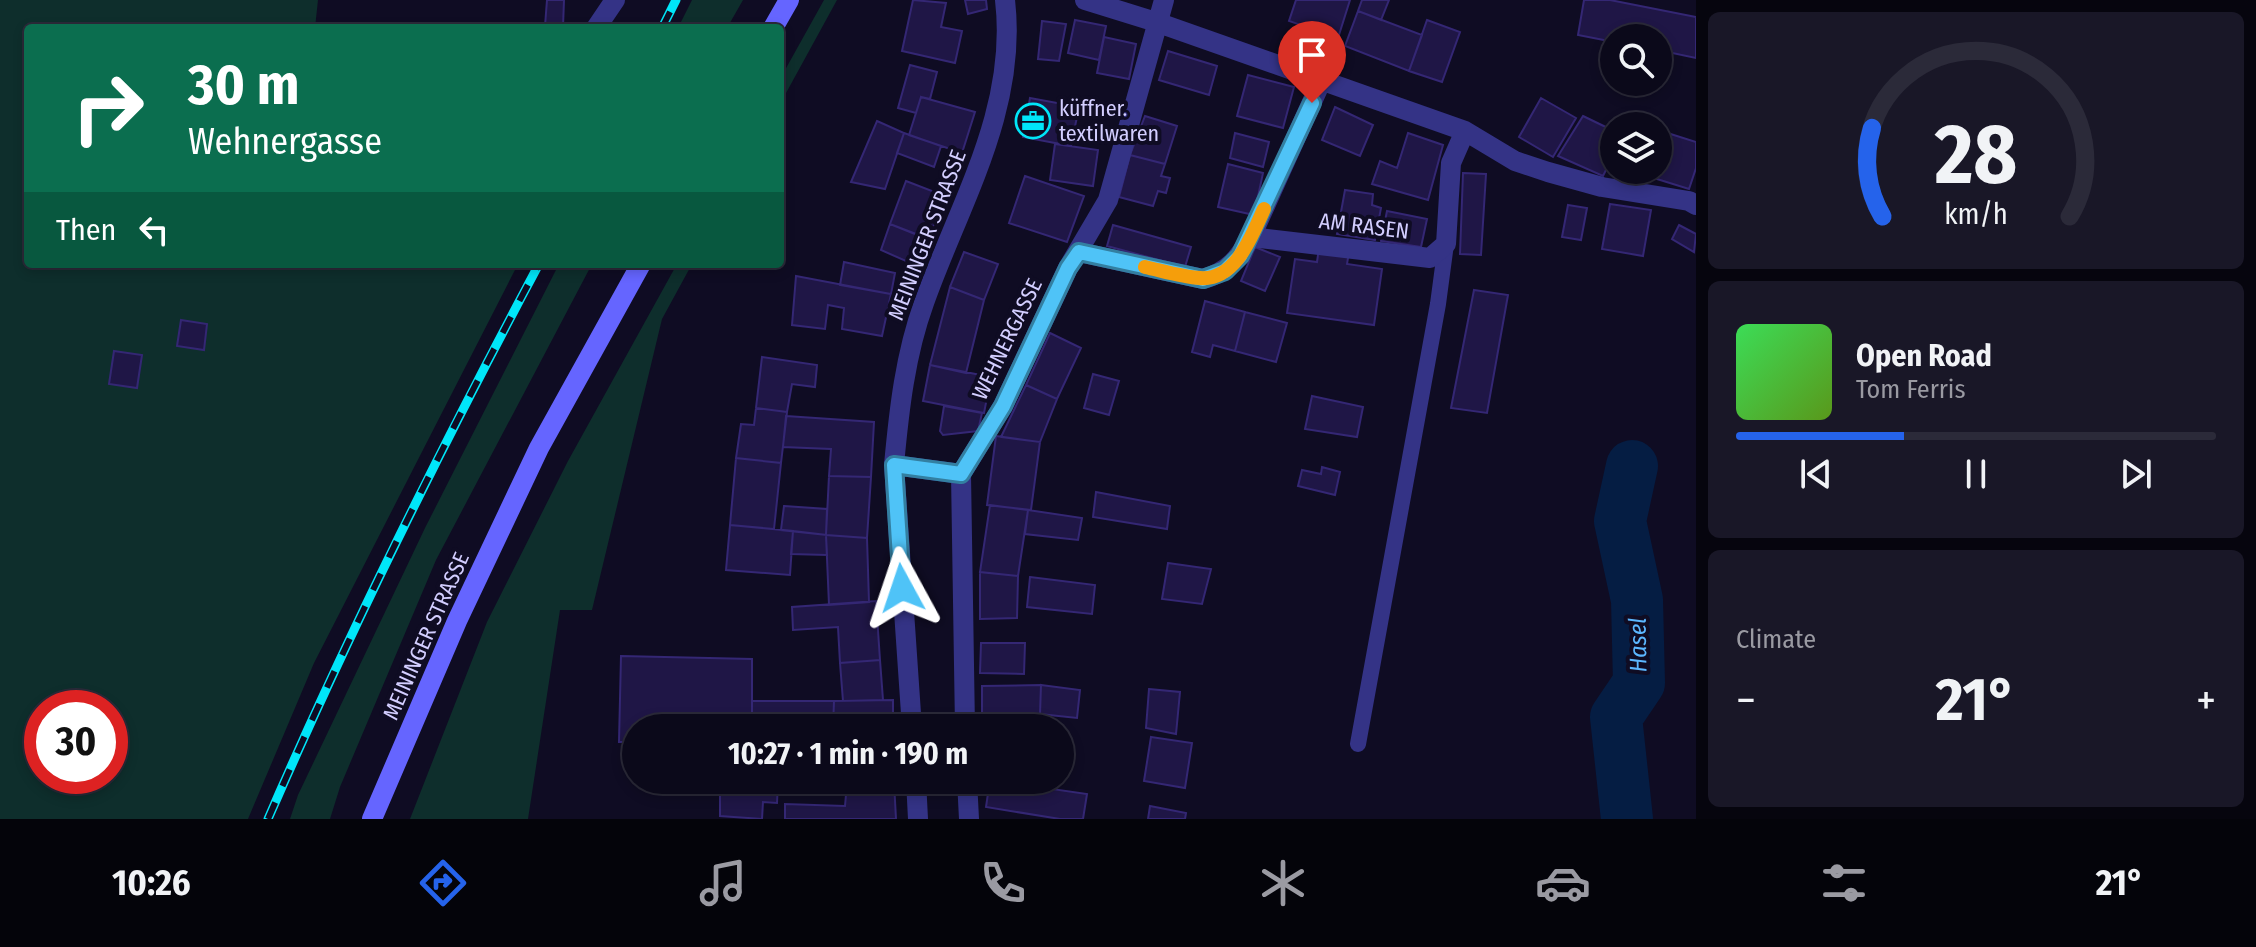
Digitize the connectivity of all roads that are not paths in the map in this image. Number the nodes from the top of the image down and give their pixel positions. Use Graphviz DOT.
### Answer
graph roads {
  1 [pos="615,0"];
  2 [pos="789,0"];
  3 [pos="1005,0"];
  4 [pos="1085,0"];
  5 [pos="1164,0"];
  6 [pos="1156,22"];
  7 [pos="599,24"];
  8 [pos="775,24"];
  9 [pos="1321,82"];
  10 [pos="1465,131"];
  11 [pos="1696,205"];
  12 [pos="1251,237"];
  13 [pos="1446,244"];
  14 [pos="1079,252"];
  15 [pos="639,268"];
  16 [pos="894,465"];
  17 [pos="961,474"];
  18 [pos="911,714"];
  19 [pos="965,714"];
  20 [pos="1358,744"];
  21 [pos="917,794"];
  22 [pos="968,794"];
  23 [pos="372,819"];
  24 [pos="918,819"];
  25 [pos="969,819"];
  1 -- 7 [label="street"];
  2 -- 8 [label="main road"];
  3 -- 16 [label="street, MEININGER STRASSE"];
  4 -- 6 [label="street"];
  5 -- 6 [label="street, WEHNERGASSE"];
  6 -- 9 [label="street"];
  6 -- 14 [label="street, WEHNERGASSE"];
  9 -- 10 [label="street"];
  9 -- 12 [label="street"];
  10 -- 11 [label="street"];
  10 -- 13 [label="street"];
  12 -- 13 [label="street, AM RASEN"];
  12 -- 14 [label="street"];
  13 -- 20 [label="lane"];
  14 -- 17 [label="street, WEHNERGASSE"];
  15 -- 23 [label="main road, MEININGER STRASSE"];
  16 -- 17 [label="street"];
  16 -- 18 [label="street, MEININGER STRASSE"];
  17 -- 19 [label="street"];
  21 -- 24 [label="street"];
  22 -- 25 [label="street"];
}
